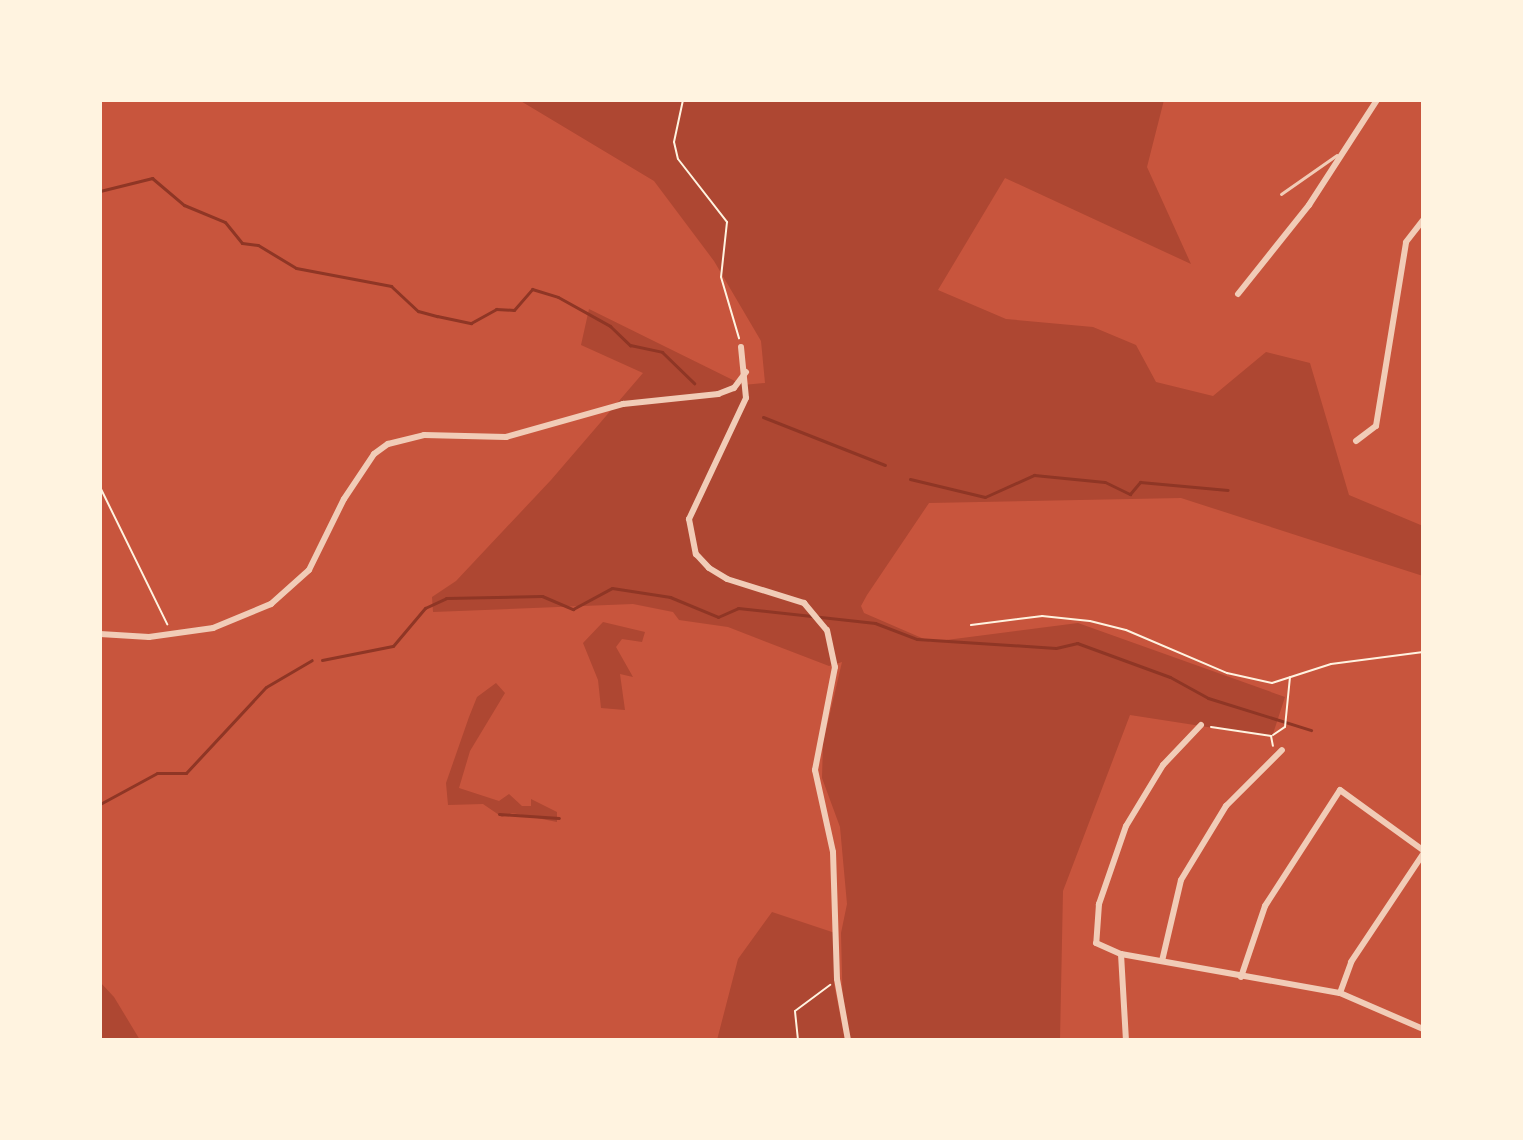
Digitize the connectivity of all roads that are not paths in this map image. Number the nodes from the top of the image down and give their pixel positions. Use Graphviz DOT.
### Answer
graph roads {
  1 [pos="1377,100"];
  2 [pos="1337,155"];
  3 [pos="1281,194"];
  4 [pos="1423,220"];
  5 [pos="1238,294"];
  6 [pos="741,347"];
  7 [pos="747,371"];
  8 [pos="1356,441"];
  9 [pos="100,634"];
  10 [pos="1201,725"];
  11 [pos="1282,750"];
  12 [pos="1423,852"];
  13 [pos="1121,954"];
  14 [pos="1162,961"];
  15 [pos="1241,977"];
  16 [pos="1340,993"];
  17 [pos="1423,1029"];
  18 [pos="848,1040"];
  19 [pos="1126,1040"];
  1 -- 2 [label="street"];
  2 -- 3 [label="lane"];
  2 -- 5 [label="street"];
  4 -- 8 [label="street"];
  6 -- 7 [label="street"];
  7 -- 9 [label="street"];
  7 -- 18 [label="street"];
  10 -- 13 [label="street"];
  11 -- 14 [label="street"];
  12 -- 15 [label="street"];
  12 -- 16 [label="street"];
  13 -- 14 [label="street"];
  13 -- 19 [label="street"];
  14 -- 15 [label="street"];
  15 -- 16 [label="street"];
  16 -- 17 [label="street"];
}
